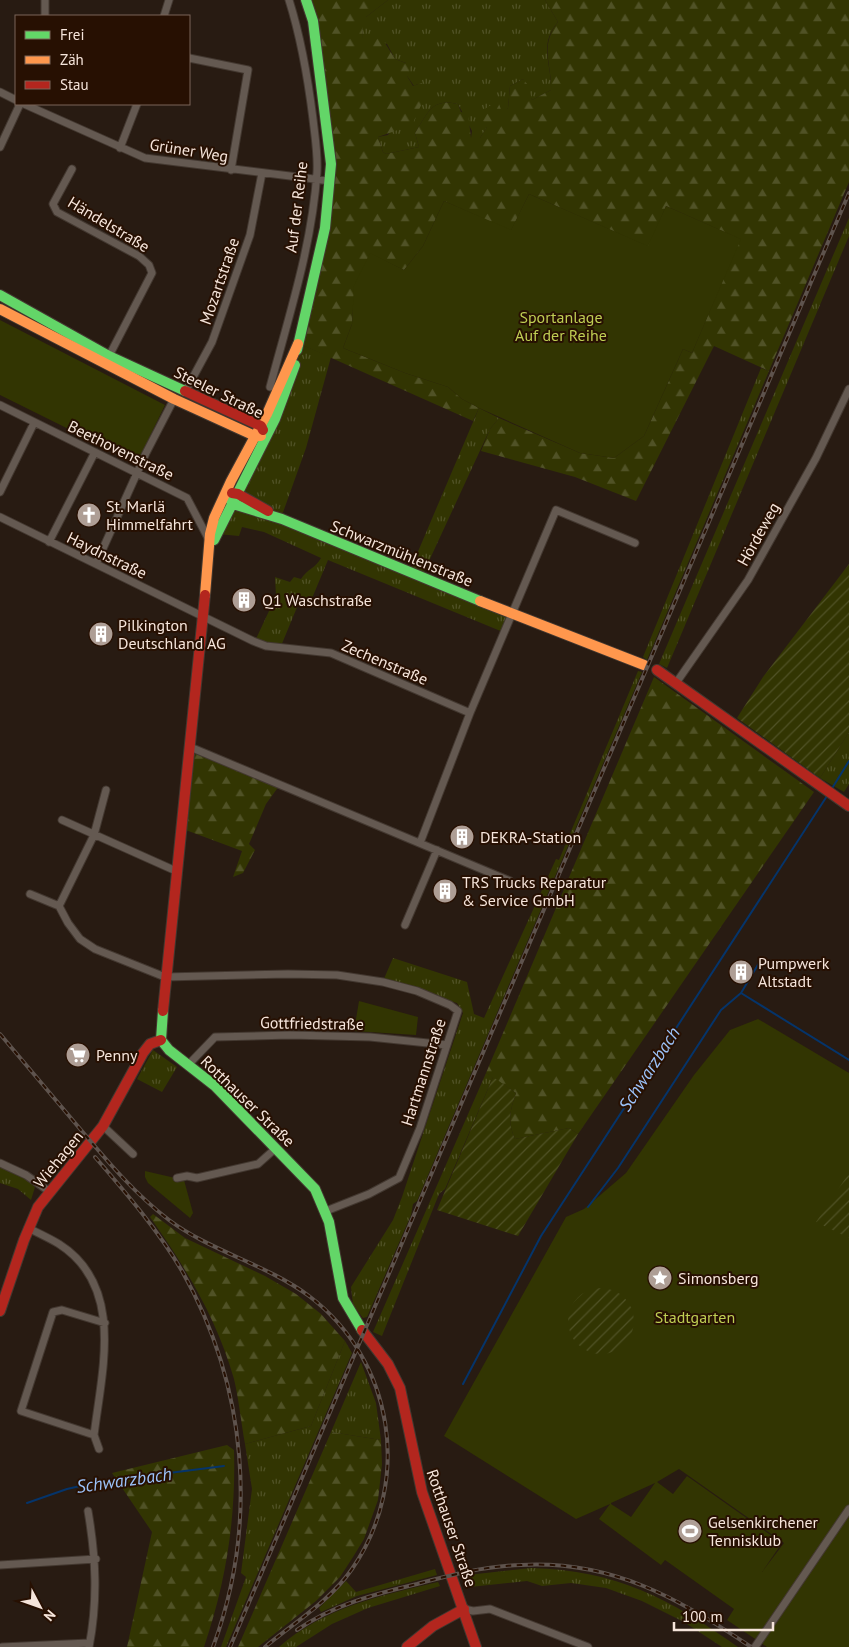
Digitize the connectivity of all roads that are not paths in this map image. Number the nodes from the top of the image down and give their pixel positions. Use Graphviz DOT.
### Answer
graph roads {
  1 [pos="45,0"];
  2 [pos="169,0"];
  3 [pos="289,0"];
  4 [pos="306,0"];
  5 [pos="45,15"];
  6 [pos="164,15"];
  7 [pos="190,58"];
  8 [pos="0,92"];
  9 [pos="15,100"];
  10 [pos="20,105"];
  11 [pos="26,105"];
  12 [pos="137,105"];
  13 [pos="0,147"];
  14 [pos="120,148"];
  15 [pos="72,169"];
  16 [pos="231,170"];
  17 [pos="262,173"];
  18 [pos="316,179"];
  19 [pos="330,181"];
  20 [pos="0,296"];
  21 [pos="0,308"];
  22 [pos="298,344"];
  23 [pos="109,356"];
  24 [pos="270,387"];
  25 [pos="849,389"];
  26 [pos="185,392"];
  27 [pos="174,399"];
  28 [pos="0,405"];
  29 [pos="34,423"];
  30 [pos="260,426"];
  31 [pos="266,435"];
  32 [pos="255,436"];
  33 [pos="94,452"];
  34 [pos="139,473"];
  35 [pos="0,492"];
  36 [pos="226,493"];
  37 [pos="238,494"];
  38 [pos="232,504"];
  39 [pos="0,517"];
  40 [pos="282,519"];
  41 [pos="49,542"];
  42 [pos="635,543"];
  43 [pos="210,544"];
  44 [pos="96,564"];
  45 [pos="512,614"];
  46 [pos="203,616"];
  47 [pos="644,665"];
  48 [pos="656,670"];
  49 [pos="676,683"];
  50 [pos="470,713"];
  51 [pos="190,747"];
  52 [pos="106,790"];
  53 [pos="849,806"];
  54 [pos="62,820"];
  55 [pos="94,835"];
  56 [pos="420,842"];
  57 [pos="437,850"];
  58 [pos="176,871"];
  59 [pos="510,881"];
  60 [pos="30,894"];
  61 [pos="59,906"];
  62 [pos="405,925"];
  63 [pos="165,977"];
  64 [pos="161,1040"];
  65 [pos="447,1045"];
  66 [pos="189,1064"];
  67 [pos="103,1126"];
  68 [pos="276,1148"];
  69 [pos="133,1154"];
  70 [pos="0,1163"];
  71 [pos="177,1178"];
  72 [pos="50,1192"];
  73 [pos="326,1211"];
  74 [pos="28,1228"];
  75 [pos="0,1311"];
  76 [pos="105,1323"];
  77 [pos="94,1435"];
  78 [pos="99,1449"];
  79 [pos="849,1509"];
  80 [pos="88,1511"];
  81 [pos="96,1559"];
  82 [pos="0,1565"];
  83 [pos="464,1609"];
  84 [pos="89,1645"];
  85 [pos="2,1647"];
  86 [pos="407,1647"];
  87 [pos="476,1647"];
  88 [pos="588,1647"];
  89 [pos="755,1647"];
  1 -- 5 [label="street"];
  2 -- 6 [label="street"];
  3 -- 18 [label="street, Auf der Reihe"];
  4 -- 19 [label="main road, Auf der Reihe"];
  7 -- 16 [label="street"];
  8 -- 9 [label="street"];
  10 -- 13 [label="street"];
  11 -- 14 [label="street, Grüner Weg"];
  12 -- 14 [label="street"];
  14 -- 16 [label="street, Grüner Weg"];
  15 -- 23 [label="street, Händelstraße"];
  16 -- 17 [label="street, Grüner Weg"];
  17 -- 18 [label="street, Grüner Weg"];
  17 -- 26 [label="street, Mozartstraße"];
  18 -- 19 [label="street, Grüner Weg"];
  18 -- 24 [label="street, Auf der Reihe"];
  19 -- 22 [label="main road, Auf der Reihe"];
  20 -- 23 [label="main road, Steeler Straße"];
  21 -- 27 [label="main road, Steeler Straße"];
  22 -- 30 [label="main road, Auf der Reihe"];
  22 -- 31 [label="main road, Auf der Reihe"];
  23 -- 26 [label="main road, Steeler Straße"];
  25 -- 49 [label="street, Hördeweg"];
  26 -- 30 [label="main road, Steeler Straße"];
  27 -- 32 [label="main road, Steeler Straße"];
  27 -- 34 [label="street"];
  28 -- 29 [label="street, Beethovenstraße"];
  29 -- 33 [label="street, Beethovenstraße"];
  29 -- 35 [label="street"];
  30 -- 31 [label="main road, Steeler Straße"];
  30 -- 32 [label="main road, Auf der Reihe"];
  31 -- 32 [label="main road, Steeler Straße"];
  31 -- 37 [label="main road, Auf der Reihe"];
  32 -- 36 [label="main road, Auf der Reihe"];
  33 -- 34 [label="street, Beethovenstraße"];
  33 -- 41 [label="street"];
  34 -- 43 [label="street, Beethovenstraße"];
  34 -- 44 [label="street"];
  36 -- 37 [label="main road, Schwarzmühlenstraße"];
  36 -- 38 [label="main road"];
  36 -- 43 [label="main road"];
  37 -- 38 [label="main road"];
  37 -- 40 [label="main road, Schwarzmühlenstraße"];
  38 -- 40 [label="main road, Schwarzmühlenstraße"];
  38 -- 43 [label="main road"];
  39 -- 41 [label="street, Haydnstraße"];
  40 -- 45 [label="main road, Schwarzmühlenstraße"];
  41 -- 44 [label="street, Haydnstraße"];
  42 -- 45 [label="street"];
  43 -- 46 [label="main road"];
  44 -- 46 [label="street, Haydnstraße"];
  45 -- 47 [label="main road, Schwarzmühlenstraße"];
  45 -- 50 [label="street"];
  46 -- 50 [label="street, Zechenstraße"];
  46 -- 51 [label="main road"];
  48 -- 49 [label="main road"];
  49 -- 53 [label="main road"];
  50 -- 56 [label="street"];
  51 -- 56 [label="street"];
  51 -- 58 [label="main road"];
  52 -- 55 [label="street"];
  54 -- 55 [label="street"];
  55 -- 58 [label="street"];
  55 -- 61 [label="street"];
  56 -- 57 [label="street"];
  57 -- 59 [label="street"];
  57 -- 62 [label="street"];
  58 -- 63 [label="main road"];
  60 -- 61 [label="street"];
  61 -- 63 [label="street"];
  63 -- 64 [label="main road"];
  63 -- 65 [label="street, Hartmannstraße"];
  64 -- 66 [label="main road, Rotthauser Straße"];
  64 -- 67 [label="main road, Wiehagen"];
  65 -- 66 [label="street, Gottfriedstraße"];
  65 -- 73 [label="street, Hartmannstraße"];
  66 -- 68 [label="main road, Rotthauser Straße"];
  67 -- 69 [label="street"];
  67 -- 72 [label="main road, Wiehagen"];
  68 -- 71 [label="street"];
  68 -- 73 [label="main road, Rotthauser Straße"];
  70 -- 72 [label="street"];
  72 -- 74 [label="main road, Wiehagen"];
  73 -- 83 [label="main road, Rotthauser Straße"];
  74 -- 75 [label="main road, Wiehagen"];
  74 -- 76 [label="street"];
  76 -- 77 [label="street"];
  76 -- 77 [label="street"];
  77 -- 78 [label="street"];
  79 -- 89 [label="street"];
  80 -- 81 [label="street"];
  81 -- 82 [label="street"];
  81 -- 84 [label="street"];
  83 -- 86 [label="main road"];
  83 -- 87 [label="main road, Rotthauser Straße"];
  83 -- 88 [label="street"];
  84 -- 85 [label="street"];
}
